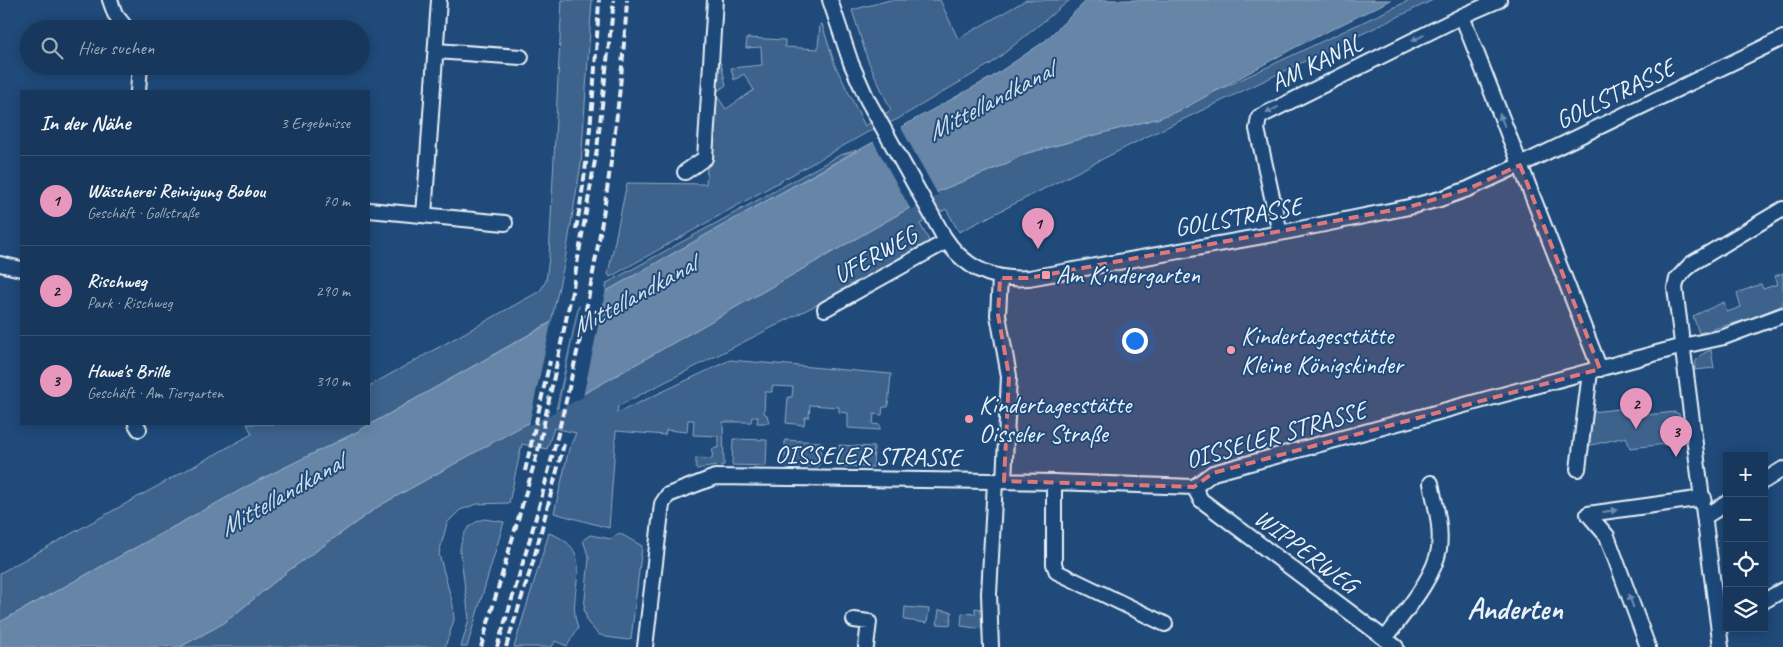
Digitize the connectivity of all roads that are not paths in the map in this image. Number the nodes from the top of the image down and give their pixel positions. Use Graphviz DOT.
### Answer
graph roads {
  1 [pos="110,0"];
  2 [pos="440,0"];
  3 [pos="714,0"];
  4 [pos="830,0"];
  5 [pos="1500,0"];
  6 [pos="1462,16"];
  7 [pos="120,20"];
  8 [pos="1783,38"];
  9 [pos="436,51"];
  10 [pos="521,57"];
  11 [pos="139,75"];
  12 [pos="138,90"];
  13 [pos="1520,165"];
  14 [pos="685,172"];
  15 [pos="1783,209"];
  16 [pos="370,210"];
  17 [pos="424,215"];
  18 [pos="505,223"];
  19 [pos="1280,233"];
  20 [pos="947,241"];
  21 [pos="0,264"];
  22 [pos="20,269"];
  23 [pos="1000,278"];
  24 [pos="825,309"];
  25 [pos="1783,314"];
  26 [pos="1684,346"];
  27 [pos="1595,370"];
  28 [pos="1578,469"];
  29 [pos="1783,469"];
  30 [pos="1768,478"];
  31 [pos="999,481"];
  32 [pos="1054,482"];
  33 [pos="1431,483"];
  34 [pos="1194,487"];
  35 [pos="1704,498"];
  36 [pos="1723,505"];
  37 [pos="1706,516"];
  38 [pos="1783,590"];
  39 [pos="1768,599"];
  40 [pos="1722,619"];
  41 [pos="854,620"];
  42 [pos="1165,624"];
  43 [pos="1391,643"];
  44 [pos="645,647"];
  45 [pos="866,647"];
  46 [pos="991,647"];
  47 [pos="1648,647"];
  48 [pos="1721,647"];
  1 -- 7 [label="street"];
  2 -- 9 [label="street"];
  3 -- 14 [label="street"];
  4 -- 20 [label="street, GOLLSTRASSE"];
  5 -- 6 [label="street, AM KANAL"];
  13 -- 6 [label="street, one-way"];
  6 -- 19 [label="street, AM KANAL, one-way"];
  8 -- 13 [label="street, GOLLSTRASSE"];
  9 -- 10 [label="street"];
  9 -- 17 [label="street"];
  11 -- 12 [label="street"];
  13 -- 19 [label="street, GOLLSTRASSE"];
  13 -- 27 [label="street"];
  15 -- 26 [label="street"];
  16 -- 17 [label="street"];
  17 -- 18 [label="street"];
  19 -- 23 [label="street, GOLLSTRASSE"];
  20 -- 23 [label="street, GOLLSTRASSE"];
  20 -- 24 [label="street, UFERWEG"];
  21 -- 22 [label="street"];
  23 -- 31 [label="street"];
  25 -- 26 [label="street, OISSELER STRASSE"];
  26 -- 27 [label="street, OISSELER STRASSE"];
  26 -- 35 [label="street"];
  27 -- 28 [label="street"];
  27 -- 34 [label="street, OISSELER STRASSE"];
  29 -- 30 [label="street"];
  31 -- 32 [label="street, OISSELER STRASSE"];
  31 -- 44 [label="street, OISSELER STRASSE"];
  31 -- 46 [label="street"];
  32 -- 34 [label="street, OISSELER STRASSE"];
  32 -- 42 [label="street"];
  33 -- 43 [label="street"];
  34 -- 43 [label="street, WIPPERWEG"];
  35 -- 37 [label="street"];
  47 -- 35 [label="street, one-way"];
  36 -- 37 [label="street"];
  37 -- 40 [label="street"];
  38 -- 39 [label="street"];
  40 -- 48 [label="street"];
  41 -- 45 [label="street"];
}
